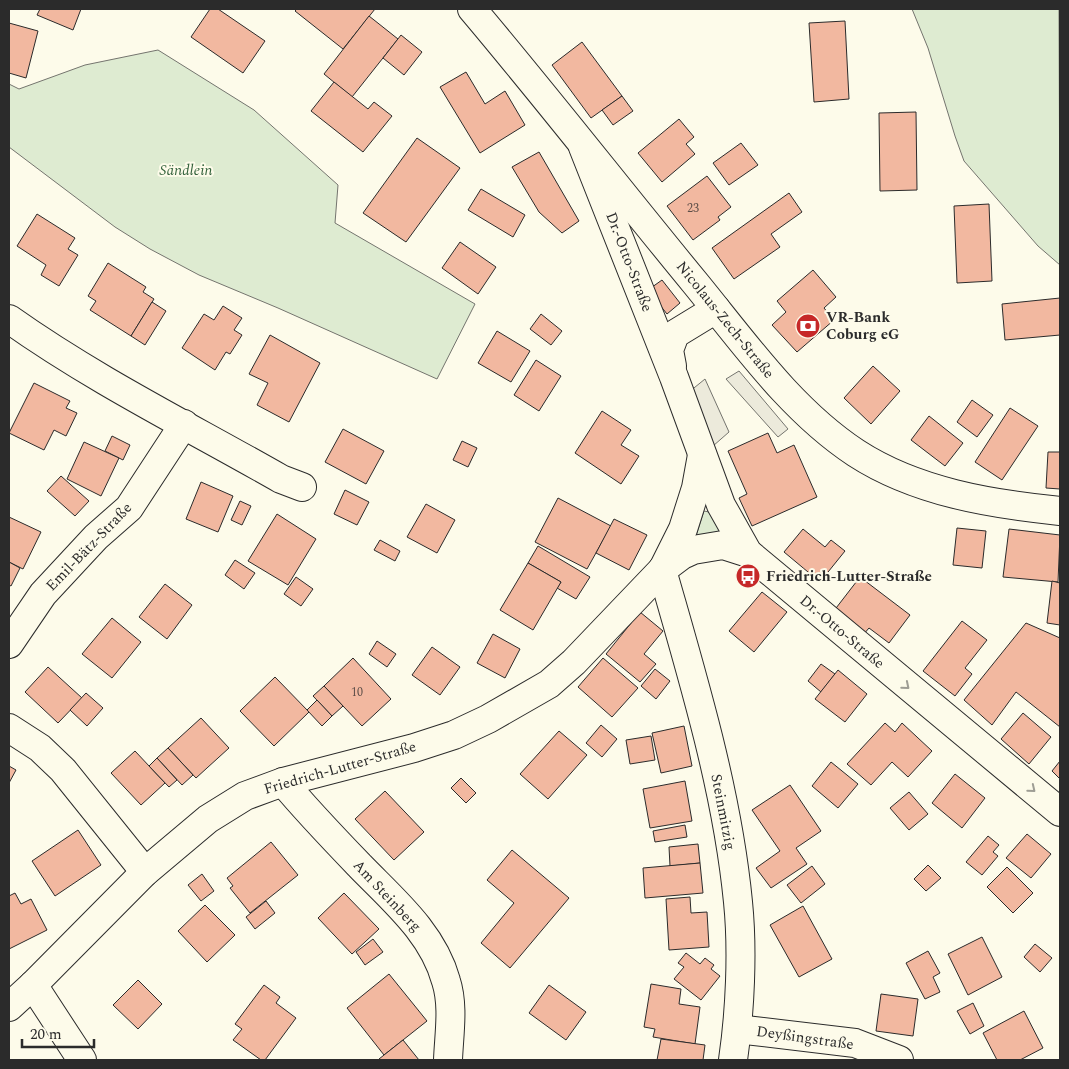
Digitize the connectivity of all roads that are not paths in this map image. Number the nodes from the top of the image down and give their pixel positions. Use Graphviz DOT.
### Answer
graph roads {
  1 [pos="472,9"];
  2 [pos="584,147"];
  3 [pos="716,310"];
  4 [pos="9,319"];
  5 [pos="674,377"];
  6 [pos="184,424"];
  7 [pos="702,455"];
  8 [pos="302,487"];
  9 [pos="1060,511"];
  10 [pos="748,553"];
  11 [pos="662,570"];
  12 [pos="9,644"];
  13 [pos="9,728"];
  14 [pos="283,782"];
  15 [pos="1060,812"];
  16 [pos="145,872"];
  17 [pos="33,985"];
  18 [pos="9,1007"];
  19 [pos="737,1029"];
  20 [pos="82,1060"];
  21 [pos="448,1060"];
  22 [pos="733,1060"];
  23 [pos="899,1060"];
  1 -- 2 [label="street, Nicolaus-Zech-Straße"];
  2 -- 3 [label="street, Nicolaus-Zech-Straße"];
  2 -- 5 [label="street, Dr.-Otto-Straße"];
  3 -- 5 [label="street, Dr.-Otto-Straße"];
  3 -- 9 [label="street, Nicolaus-Zech-Straße"];
  4 -- 6 [label="street"];
  5 -- 7 [label="street, Dr.-Otto-Straße"];
  6 -- 8 [label="street"];
  6 -- 12 [label="street, Emil-Bätz-Straße"];
  7 -- 10 [label="street, Dr.-Otto-Straße"];
  7 -- 11 [label="street, Friedrich-Lutter-Straße"];
  10 -- 11 [label="street, Friedrich-Lutter-Straße"];
  10 -- 15 [label="street, Dr.-Otto-Straße, one-way"];
  11 -- 14 [label="street, Friedrich-Lutter-Straße"];
  11 -- 19 [label="street, Steinmitzig"];
  13 -- 16 [label="street"];
  14 -- 16 [label="street, Friedrich-Lutter-Straße"];
  14 -- 21 [label="street, Am Steinberg"];
  16 -- 17 [label="street, Friedrich-Lutter-Straße"];
  17 -- 18 [label="street, Friedrich-Lutter-Straße"];
  17 -- 20 [label="street"];
  19 -- 22 [label="street, Steinmitzig"];
  19 -- 23 [label="street, Deyßingstraße"];
}
